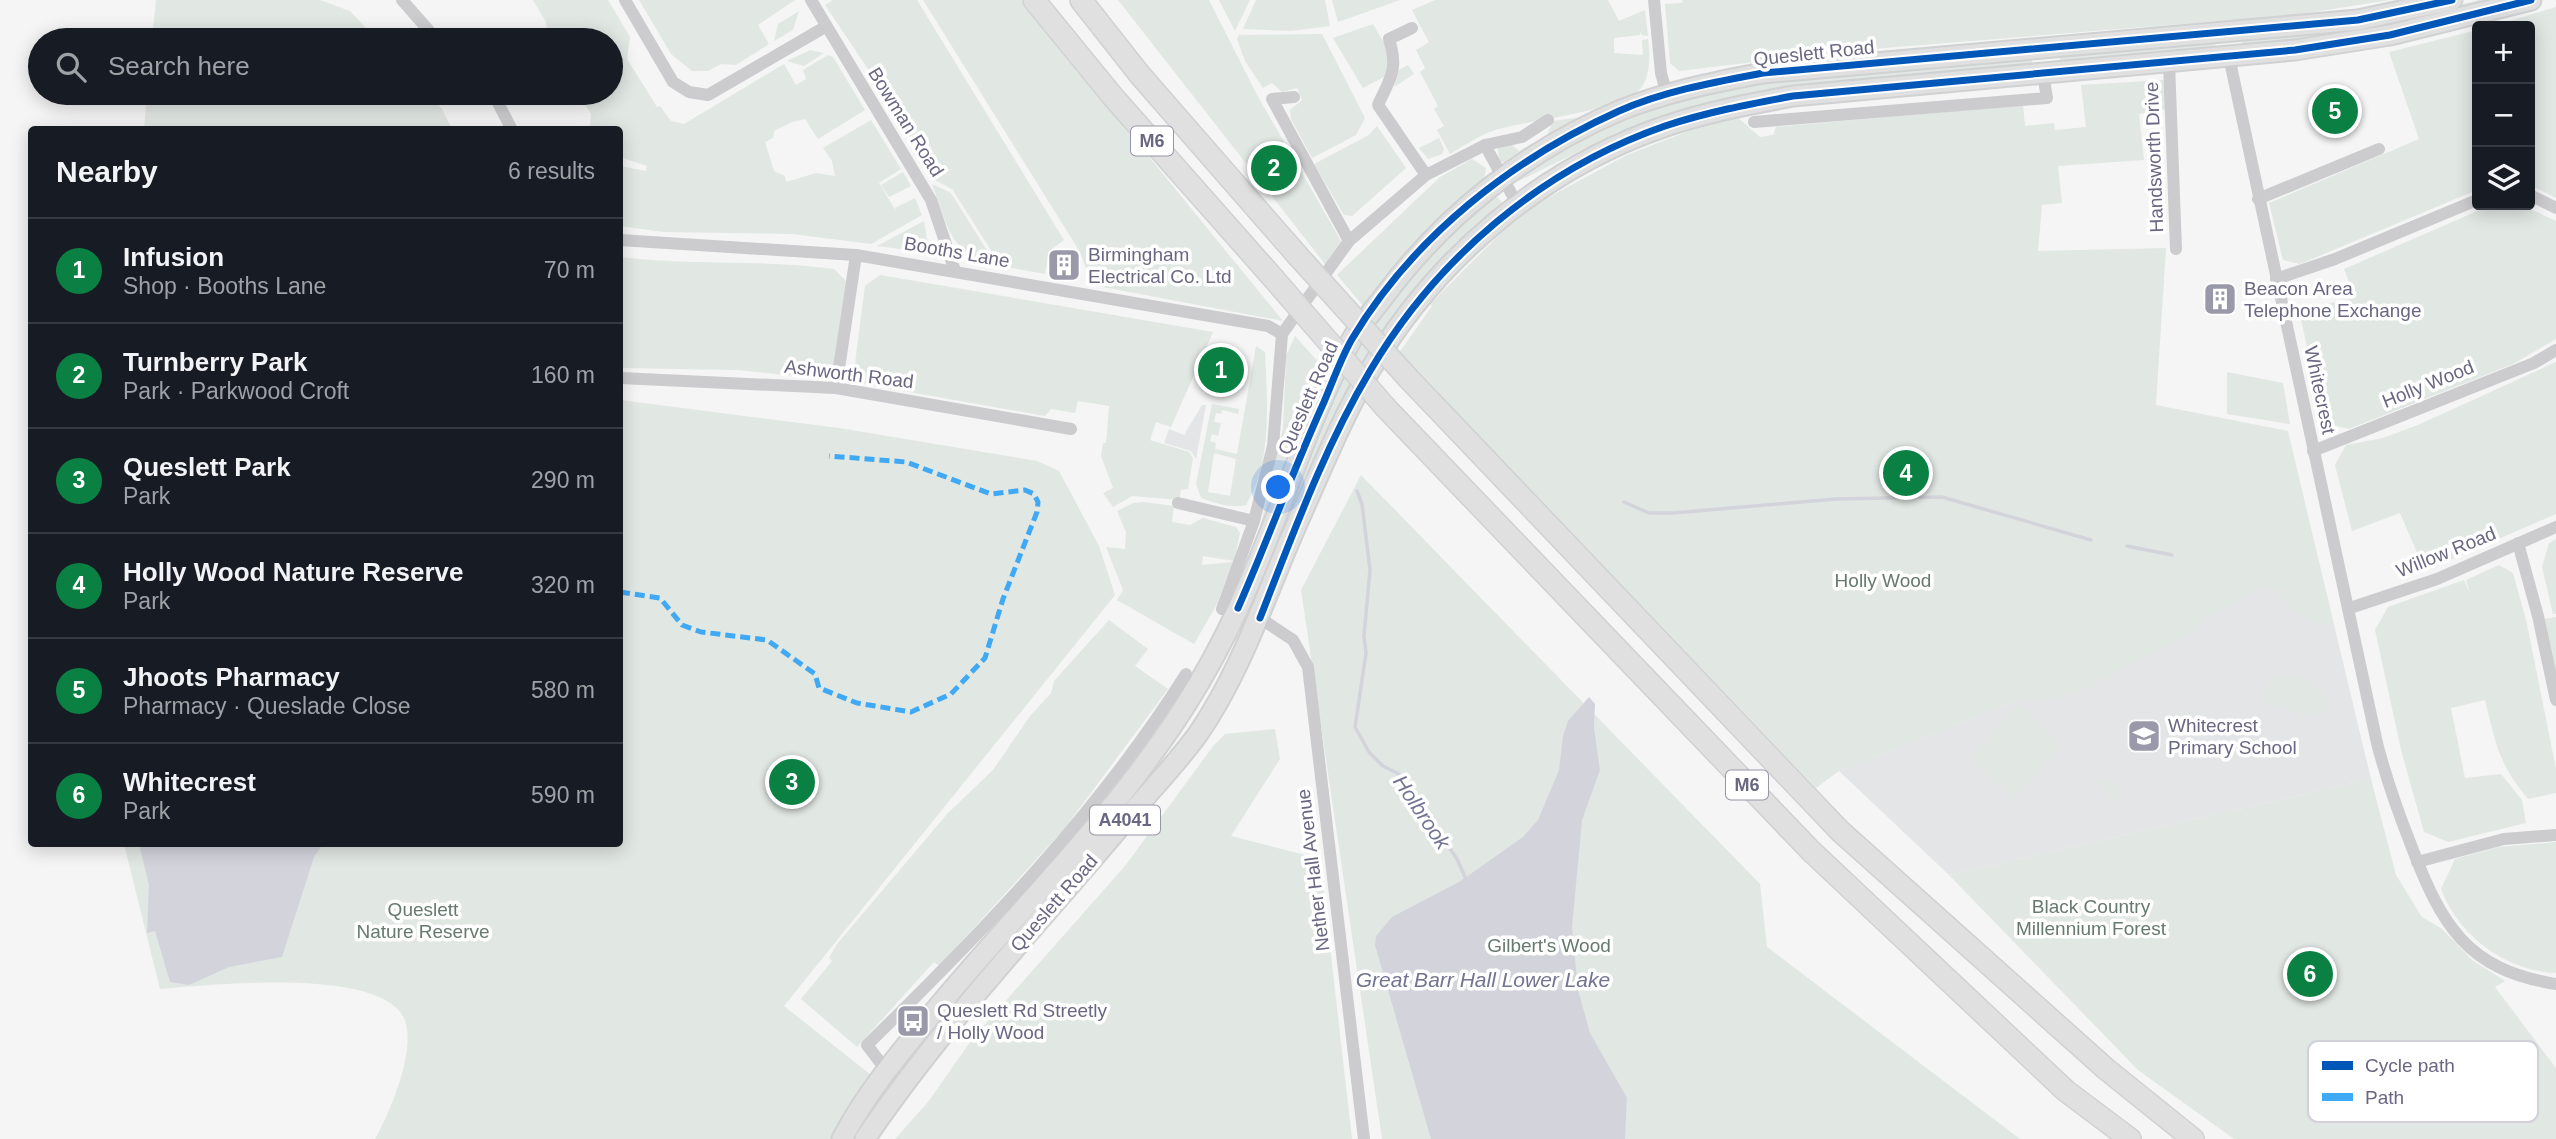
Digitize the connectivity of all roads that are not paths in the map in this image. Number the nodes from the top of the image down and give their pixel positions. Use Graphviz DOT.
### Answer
graph roads {
  1 [pos="402,0"];
  2 [pos="625,0"];
  3 [pos="811,0"];
  4 [pos="1034,0"];
  5 [pos="1081,0"];
  6 [pos="1654,0"];
  7 [pos="2452,0"];
  8 [pos="2531,0"];
  9 [pos="825,27"];
  10 [pos="427,28"];
  11 [pos="1412,28"];
  12 [pos="2226,33"];
  13 [pos="2043,48"];
  14 [pos="2229,57"];
  15 [pos="2169,63"];
  16 [pos="2043,74"];
  17 [pos="1667,95"];
  18 [pos="1294,97"];
  19 [pos="499,105"];
  20 [pos="1548,120"];
  21 [pos="1754,122"];
  22 [pos="510,126"];
  23 [pos="1485,145"];
  24 [pos="2379,149"];
  25 [pos="1426,176"];
  26 [pos="1501,178"];
  27 [pos="2535,198"];
  28 [pos="2258,199"];
  29 [pos="2472,202"];
  30 [pos="1517,204"];
  31 [pos="2556,208"];
  32 [pos="623,240"];
  33 [pos="1349,241"];
  34 [pos="2176,249"];
  35 [pos="856,255"];
  36 [pos="955,271"];
  37 [pos="2276,279"];
  38 [pos="1282,334"];
  39 [pos="2556,350"];
  40 [pos="623,377"];
  41 [pos="836,388"];
  42 [pos="1071,429"];
  43 [pos="2313,451"];
  44 [pos="1178,503"];
  45 [pos="1254,522"];
  46 [pos="2556,527"];
  47 [pos="2518,543"];
  48 [pos="2350,608"];
  49 [pos="1222,609"];
  50 [pos="1260,618"];
  51 [pos="1186,674"];
  52 [pos="2556,700"];
  53 [pos="2556,835"];
  54 [pos="2417,862"];
  55 [pos="2556,984"];
  56 [pos="886,1070"];
  57 [pos="842,1139"];
  58 [pos="865,1139"];
  59 [pos="1364,1139"];
  60 [pos="2130,1139"];
  61 [pos="2193,1139"];
  1 -- 10 [label="street"];
  2 -- 9 [label="street"];
  3 -- 9 [label="street, Bowman Road"];
  4 -- 60 [label="highway, M6, bridge"];
  5 -- 61 [label="highway, M6, bridge"];
  6 -- 17 [label="street"];
  7 -- 12 [label="highway, Queslett Road / A4041"];
  8 -- 14 [label="highway, Queslett Road / A4041"];
  9 -- 36 [label="street, Bowman Road"];
  11 -- 25 [label="street"];
  12 -- 13 [label="highway, Queslett Road / A4041"];
  12 -- 14 [label="highway"];
  13 -- 16 [label="highway"];
  13 -- 17 [label="highway, Queslett Road / A4041"];
  14 -- 15 [label="highway, Queslett Road / A4041"];
  14 -- 28 [label="street, Whitecrest"];
  15 -- 16 [label="highway, Queslett Road / A4041"];
  15 -- 34 [label="street, Handsworth Drive"];
  16 -- 21 [label="street"];
  16 -- 30 [label="highway, Queslett Road / A4041"];
  17 -- 26 [label="highway, Queslett Road / A4041"];
  18 -- 33 [label="street"];
  19 -- 22 [label="street"];
  20 -- 23 [label="street"];
  23 -- 25 [label="street"];
  23 -- 26 [label="street"];
  24 -- 28 [label="street"];
  25 -- 33 [label="street"];
  26 -- 30 [label="street"];
  26 -- 56 [label="highway, Queslett Road / A4041"];
  27 -- 31 [label="street"];
  28 -- 37 [label="street, Whitecrest"];
  29 -- 37 [label="street"];
  30 -- 50 [label="highway, Queslett Road / A4041"];
  32 -- 35 [label="street, Booths Lane"];
  33 -- 38 [label="street"];
  35 -- 36 [label="street, Booths Lane"];
  35 -- 41 [label="street"];
  36 -- 38 [label="street, Booths Lane"];
  37 -- 43 [label="street, Whitecrest"];
  38 -- 45 [label="street, Queslett Road"];
  39 -- 43 [label="street, Holly Wood"];
  40 -- 41 [label="street, Ashworth Road"];
  41 -- 42 [label="street, Ashworth Road"];
  43 -- 48 [label="street, Whitecrest"];
  44 -- 45 [label="street"];
  45 -- 49 [label="street, Queslett Road"];
  46 -- 47 [label="street, Willow Road"];
  47 -- 48 [label="street, Willow Road"];
  47 -- 52 [label="street"];
  48 -- 54 [label="street, Whitecrest"];
  50 -- 58 [label="highway, Queslett Road / A4041"];
  50 -- 59 [label="street, Nether Hall Avenue"];
  51 -- 56 [label="street, Queslett Road"];
  53 -- 54 [label="street"];
  54 -- 55 [label="street, Whitecrest"];
  56 -- 57 [label="highway, Queslett Road / A4041"];
}
